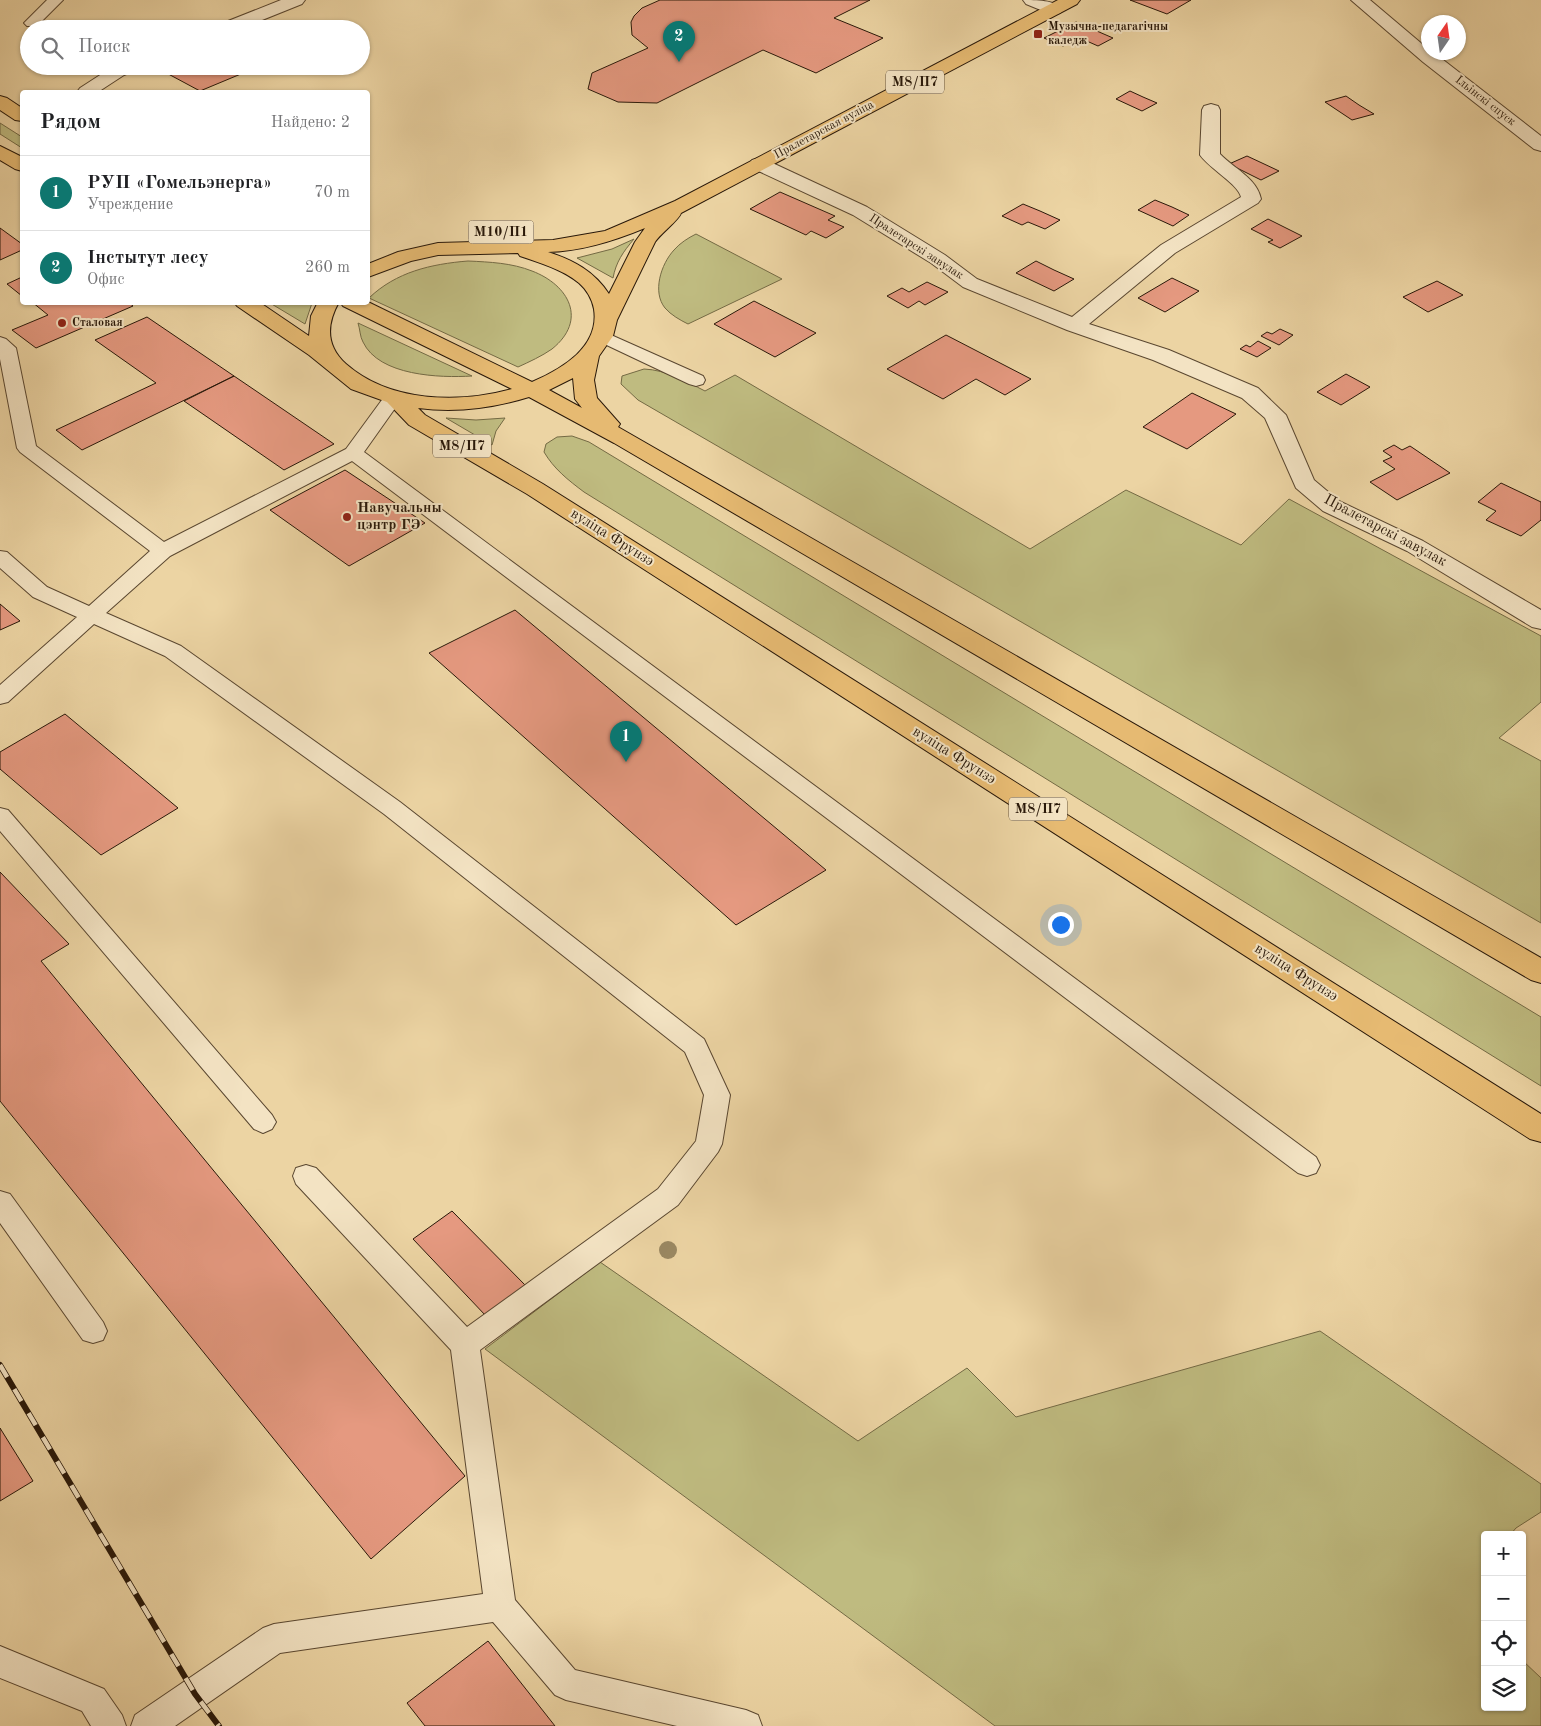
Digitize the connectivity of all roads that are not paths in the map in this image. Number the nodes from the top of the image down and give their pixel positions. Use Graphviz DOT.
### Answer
graph roads {
  1 [pos="56,0"];
  2 [pos="296,0"];
  3 [pos="1032,0"];
  4 [pos="1071,0"];
  5 [pos="1360,0"];
  6 [pos="1054,9"];
  7 [pos="35,20"];
  8 [pos="246,20"];
  9 [pos="112,75"];
  10 [pos="89,90"];
  11 [pos="0,102"];
  12 [pos="1211,110"];
  13 [pos="20,115"];
  14 [pos="1541,145"];
  15 [pos="0,152"];
  16 [pos="20,164"];
  17 [pos="759,164"];
  18 [pos="682,205"];
  19 [pos="636,223"];
  20 [pos="486,246"];
  21 [pos="370,251"];
  22 [pos="370,270"];
  23 [pos="248,305"];
  24 [pos="327,305"];
  25 [pos="356,305"];
  26 [pos="1074,326"];
  27 [pos="604,328"];
  28 [pos="0,343"];
  29 [pos="588,356"];
  30 [pos="327,359"];
  31 [pos="6,378"];
  32 [pos="696,380"];
  33 [pos="532,390"];
  34 [pos="394,397"];
  35 [pos="622,438"];
  36 [pos="353,453"];
  37 [pos="163,552"];
  38 [pos="0,557"];
  39 [pos="92,615"];
  40 [pos="1541,621"];
  41 [pos="0,697"];
  42 [pos="0,816"];
  43 [pos="1541,972"];
  44 [pos="263,1122"];
  45 [pos="1541,1130"];
  46 [pos="1307,1164"];
  47 [pos="306,1176"];
  48 [pos="0,1202"];
  49 [pos="93,1331"];
  50 [pos="465,1346"];
  51 [pos="500,1606"];
  52 [pos="0,1662"];
  53 [pos="110,1726"];
  54 [pos="147,1726"];
  55 [pos="746,1726"];
  1 -- 7 [label="lane"];
  2 -- 8 [label="street"];
  3 -- 6 [label="street"];
  4 -- 6 [label="main road, Пралетарская вуліца / М8/П7"];
  5 -- 14 [label="street, Ільінскі спуск"];
  6 -- 17 [label="main road, Пралетарская вуліца / М8/П7"];
  9 -- 10 [label="street"];
  11 -- 13 [label="main road"];
  12 -- 26 [label="street"];
  15 -- 16 [label="main road"];
  17 -- 18 [label="main road, Пралетарская вуліца / М8/П7"];
  17 -- 26 [label="street, Пралетарскі завулак"];
  18 -- 19 [label="main road, Пралетарская вуліца / М8/П7"];
  18 -- 27 [label="main road, Пралетарская вуліца / М8/П7"];
  19 -- 20 [label="main road, Пралетарская вуліца / М8/П7"];
  19 -- 21 [label="main road, М10/П1"];
  20 -- 22 [label="main road, М8/П7"];
  20 -- 27 [label="main road, М8/П7"];
  23 -- 30 [label="main road, вуліца Фрунзэ"];
  24 -- 30 [label="main road, М8/П7"];
  25 -- 33 [label="main road"];
  26 -- 40 [label="street, Пралетарскі завулак"];
  27 -- 29 [label="main road, М8/П7"];
  27 -- 32 [label="lane"];
  28 -- 31 [label="lane"];
  29 -- 33 [label="main road, вуліца Фрунзэ / М8/П7"];
  29 -- 35 [label="main road, М8/П7"];
  30 -- 34 [label="main road, вуліца Фрунзэ / М8/П7"];
  31 -- 37 [label="lane"];
  33 -- 34 [label="main road, вуліца Фрунзэ / М8/П7"];
  33 -- 35 [label="main road"];
  34 -- 36 [label="lane"];
  34 -- 45 [label="main road, вуліца Фрунзэ / М8/П7"];
  35 -- 43 [label="main road, М8/П7"];
  36 -- 37 [label="lane"];
  36 -- 46 [label="lane"];
  37 -- 39 [label="lane"];
  38 -- 39 [label="lane"];
  39 -- 41 [label="lane"];
  39 -- 50 [label="lane"];
  42 -- 44 [label="lane"];
  47 -- 50 [label="lane"];
  48 -- 49 [label="lane"];
  50 -- 51 [label="lane"];
  51 -- 54 [label="lane"];
  51 -- 55 [label="lane"];
  52 -- 53 [label="lane"];
}
